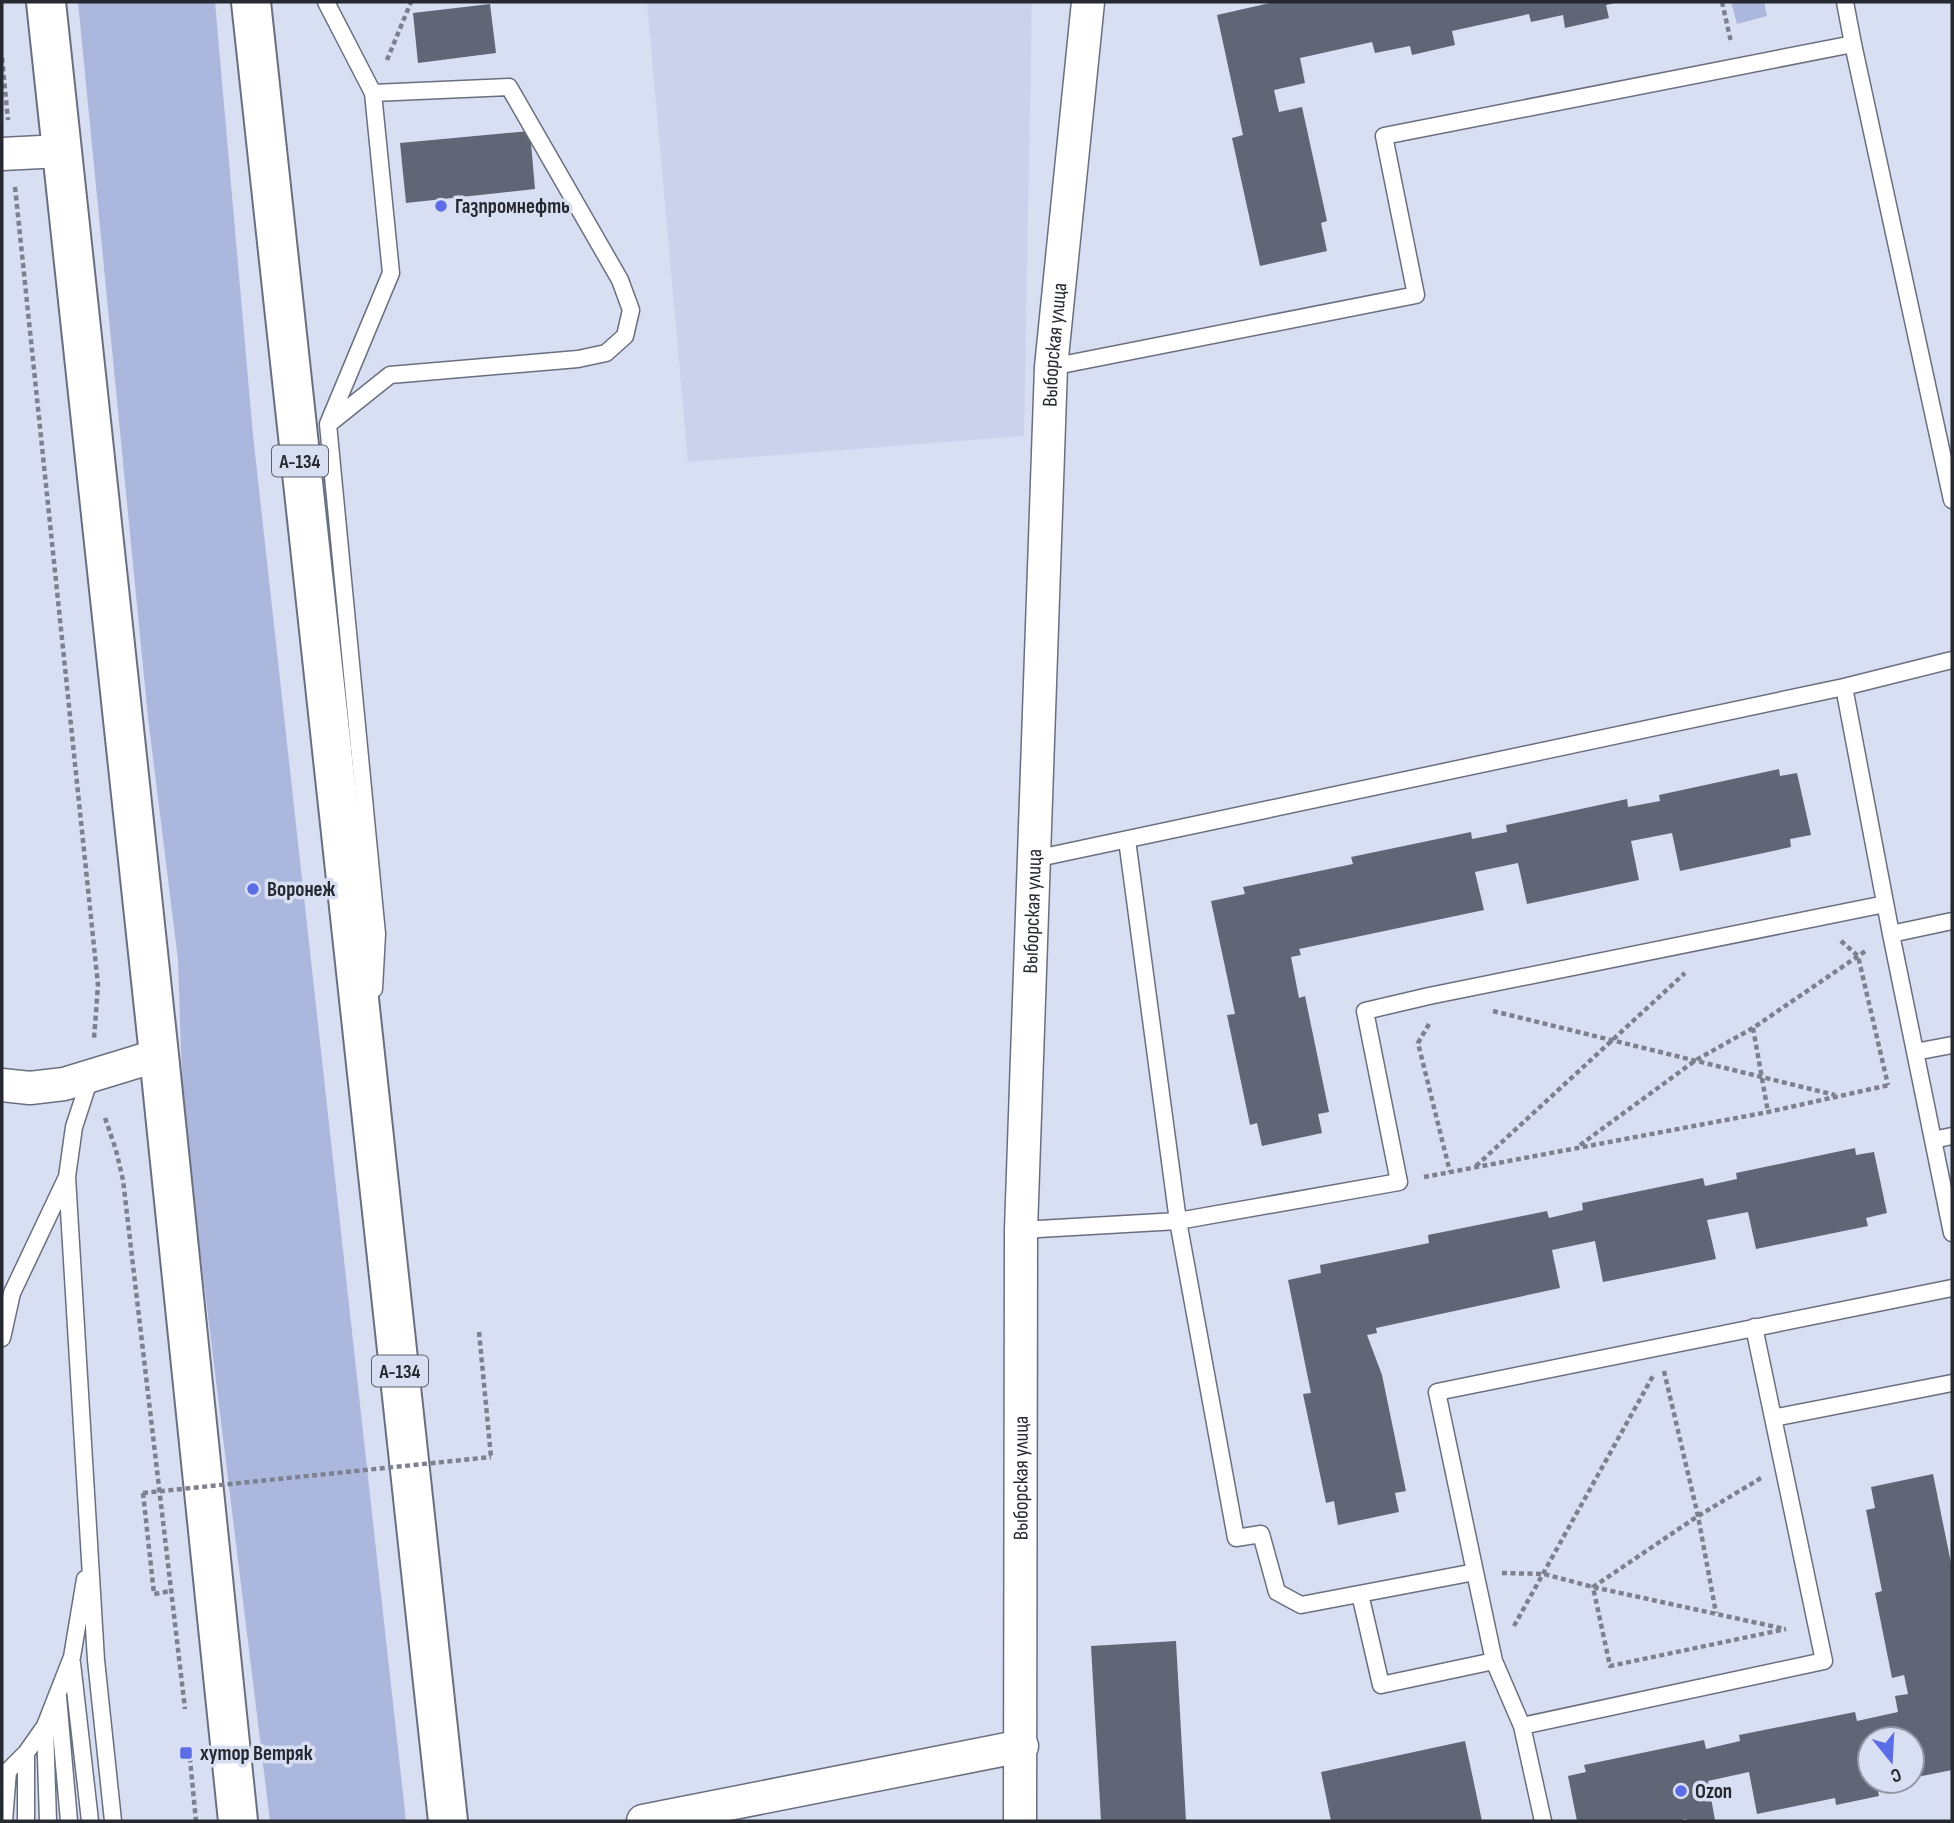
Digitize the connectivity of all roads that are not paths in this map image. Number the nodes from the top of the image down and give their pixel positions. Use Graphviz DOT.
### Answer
graph roads {
  1 [pos="46,2"];
  2 [pos="251,2"];
  3 [pos="327,2"];
  4 [pos="1088,2"];
  5 [pos="1845,2"];
  6 [pos="1853,44"];
  7 [pos="373,93"];
  8 [pos="61,151"];
  9 [pos="7,154"];
  10 [pos="1051,367"];
  11 [pos="328,424"];
  12 [pos="1952,500"];
  13 [pos="1952,660"];
  14 [pos="1844,687"];
  15 [pos="1127,840"];
  16 [pos="1034,859"];
  17 [pos="1885,904"];
  18 [pos="1952,921"];
  19 [pos="1891,934"];
  20 [pos="1952,1045"];
  21 [pos="1915,1052"];
  22 [pos="159,1055"];
  23 [pos="90,1078"];
  24 [pos="2,1084"];
  25 [pos="368,1100"];
  26 [pos="1952,1136"];
  27 [pos="1933,1140"];
  28 [pos="67,1177"];
  29 [pos="1178,1221"];
  30 [pos="1021,1230"];
  31 [pos="1952,1231"];
  32 [pos="1952,1288"];
  33 [pos="1754,1327"];
  34 [pos="2,1338"];
  35 [pos="1952,1383"];
  36 [pos="1773,1418"];
  37 [pos="90,1552"];
  38 [pos="1475,1572"];
  39 [pos="1360,1594"];
  40 [pos="72,1657"];
  41 [pos="1494,1661"];
  42 [pos="58,1695"];
  43 [pos="45,1726"];
  44 [pos="1522,1726"];
  45 [pos="1021,1746"];
  46 [pos="26,1753"];
  47 [pos="4,1821"];
  48 [pos="26,1821"];
  49 [pos="48,1821"];
  50 [pos="69,1821"];
  51 [pos="90,1821"];
  52 [pos="113,1821"];
  53 [pos="238,1821"];
  54 [pos="448,1821"];
  55 [pos="643,1821"];
  56 [pos="1020,1821"];
  57 [pos="1543,1821"];
  1 -- 8 [label="highway"];
  2 -- 25 [label="highway, А-134"];
  3 -- 7 [label="lane"];
  4 -- 10 [label="street, Выборская улица"];
  5 -- 6 [label="lane"];
  6 -- 10 [label="lane"];
  6 -- 12 [label="lane"];
  7 -- 11 [label="lane"];
  7 -- 11 [label="lane"];
  8 -- 9 [label="street"];
  8 -- 22 [label="highway"];
  10 -- 16 [label="street, Выборская улица"];
  11 -- 25 [label="lane"];
  13 -- 14 [label="lane"];
  14 -- 15 [label="lane"];
  14 -- 17 [label="lane"];
  15 -- 16 [label="lane"];
  15 -- 29 [label="lane"];
  16 -- 30 [label="street, Выборская улица"];
  17 -- 19 [label="lane"];
  17 -- 29 [label="lane"];
  18 -- 19 [label="lane"];
  19 -- 21 [label="lane"];
  20 -- 21 [label="lane"];
  21 -- 27 [label="lane"];
  22 -- 23 [label="street"];
  22 -- 53 [label="highway"];
  23 -- 24 [label="street"];
  23 -- 28 [label="lane"];
  25 -- 54 [label="highway, А-134"];
  26 -- 27 [label="lane"];
  27 -- 31 [label="lane"];
  28 -- 34 [label="lane"];
  28 -- 37 [label="lane"];
  29 -- 30 [label="lane"];
  29 -- 39 [label="lane"];
  30 -- 45 [label="street, Выборская улица"];
  32 -- 33 [label="lane"];
  33 -- 36 [label="lane"];
  33 -- 38 [label="lane"];
  35 -- 36 [label="lane"];
  36 -- 44 [label="lane"];
  37 -- 40 [label="lane"];
  37 -- 52 [label="lane"];
  38 -- 39 [label="lane"];
  38 -- 41 [label="lane"];
  39 -- 41 [label="lane"];
  40 -- 42 [label="lane"];
  40 -- 51 [label="lane"];
  41 -- 44 [label="lane"];
  42 -- 43 [label="lane"];
  42 -- 50 [label="lane"];
  43 -- 46 [label="lane"];
  43 -- 49 [label="lane"];
  44 -- 57 [label="lane"];
  45 -- 55 [label="street"];
  45 -- 56 [label="street, Выборская улица"];
  46 -- 47 [label="lane"];
  46 -- 48 [label="lane"];
}
